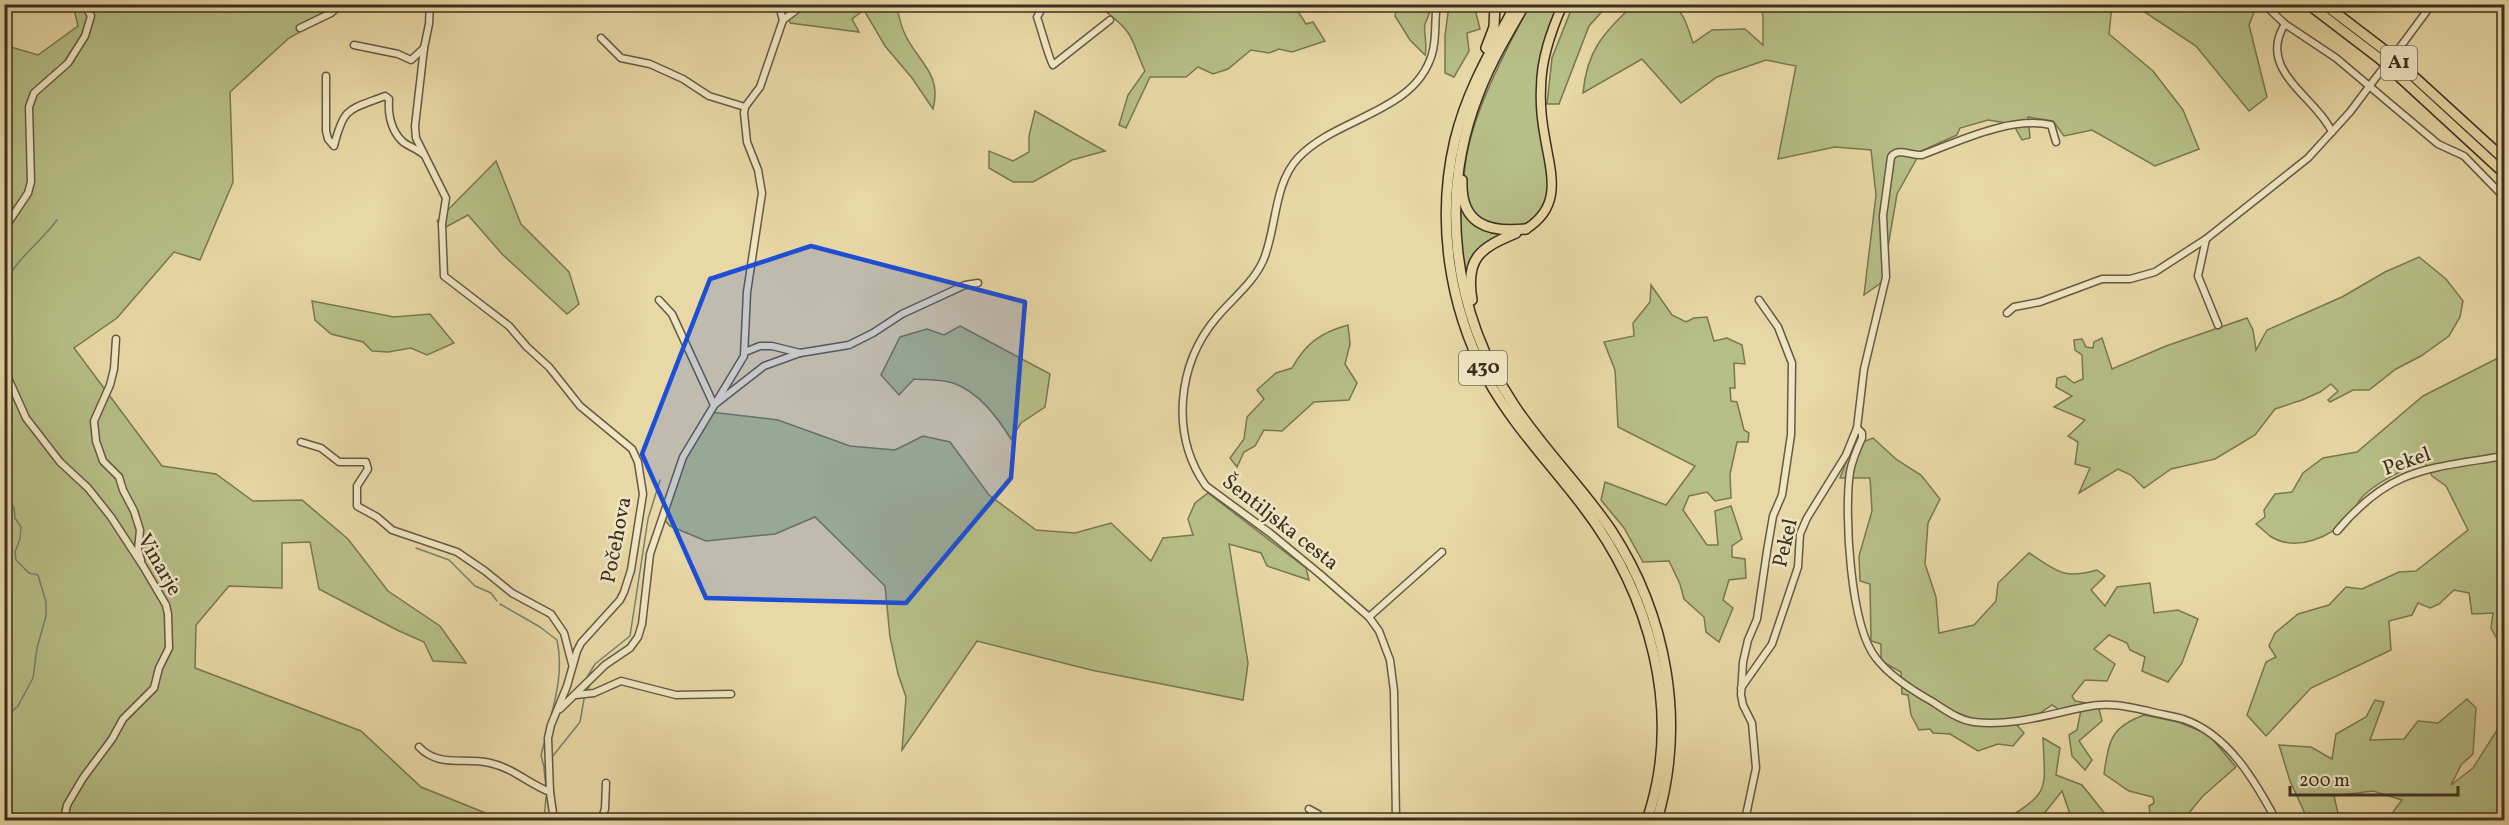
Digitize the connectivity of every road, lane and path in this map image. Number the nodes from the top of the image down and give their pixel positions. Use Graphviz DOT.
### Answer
graph roads {
  1 [pos="84,4"];
  2 [pos="341,4"];
  3 [pos="430,4"];
  4 [pos="736,4"];
  5 [pos="748,4"];
  6 [pos="774,4"];
  7 [pos="804,4"];
  8 [pos="1045,4"];
  9 [pos="1495,4"];
  10 [pos="1516,4"];
  11 [pos="1525,4"];
  12 [pos="1563,4"];
  13 [pos="2264,4"];
  14 [pos="2308,4"];
  15 [pos="2324,4"];
  16 [pos="2432,4"];
  17 [pos="2468,4"];
  18 [pos="2490,4"];
  19 [pos="1436,5"];
  20 [pos="783,20"];
  21 [pos="1110,20"];
  22 [pos="2285,24"];
  23 [pos="300,28"];
  24 [pos="601,38"];
  25 [pos="354,45"];
  26 [pos="424,48"];
  27 [pos="1484,60"];
  28 [pos="326,76"];
  29 [pos="2369,86"];
  30 [pos="745,107"];
  31 [pos="2332,132"];
  32 [pos="1466,134"];
  33 [pos="2056,142"];
  34 [pos="2505,159"];
  35 [pos="428,160"];
  36 [pos="2505,173"];
  37 [pos="2505,197"];
  38 [pos="4,229"];
  39 [pos="1526,229"];
  40 [pos="2206,239"];
  41 [pos="978,283"];
  42 [pos="659,300"];
  43 [pos="1759,300"];
  44 [pos="2007,313"];
  45 [pos="2218,325"];
  46 [pos="1477,335"];
  47 [pos="116,339"];
  48 [pos="745,352"];
  49 [pos="800,353"];
  50 [pos="4,369"];
  51 [pos="714,405"];
  52 [pos="1857,428"];
  53 [pos="301,442"];
  54 [pos="2505,456"];
  55 [pos="2337,531"];
  56 [pos="1442,552"];
  57 [pos="143,566"];
  58 [pos="1369,616"];
  59 [pos="572,667"];
  60 [pos="1741,688"];
  61 [pos="731,694"];
  62 [pos="576,695"];
  63 [pos="557,712"];
  64 [pos="418,747"];
  65 [pos="606,783"];
  66 [pos="550,792"];
  67 [pos="1309,809"];
  68 [pos="64,820"];
  69 [pos="554,820"];
  70 [pos="601,820"];
  71 [pos="1321,820"];
  72 [pos="1396,820"];
  73 [pos="1647,820"];
  74 [pos="1657,820"];
  75 [pos="1745,820"];
  76 [pos="2276,820"];
  1 -- 38 [label="street"];
  2 -- 23 [label="street"];
  3 -- 26 [label="street, Počehova"];
  4 -- 5 [label="street"];
  6 -- 20 [label="street"];
  7 -- 20 [label="street"];
  8 -- 21 [label="street"];
  9 -- 27 [label="highway"];
  10 -- 27 [label="highway, 430"];
  11 -- 32 [label="highway, 430"];
  12 -- 39 [label="main road"];
  13 -- 22 [label="street"];
  14 -- 36 [label="highway, A1"];
  15 -- 34 [label="highway, A1"];
  16 -- 29 [label="street, bridge"];
  17 -- 18 [label="street"];
  19 -- 58 [label="street, Šentiljska cesta"];
  20 -- 30 [label="street"];
  22 -- 29 [label="street"];
  22 -- 31 [label="street"];
  24 -- 30 [label="street"];
  25 -- 26 [label="street"];
  26 -- 35 [label="street, Počehova"];
  27 -- 73 [label="highway, 430"];
  28 -- 35 [label="street, Počehova"];
  29 -- 31 [label="street"];
  29 -- 37 [label="street"];
  30 -- 48 [label="street, Počehova"];
  31 -- 40 [label="street"];
  32 -- 39 [label="highway"];
  32 -- 46 [label="highway, 430"];
  33 -- 52 [label="street, Pekel"];
  35 -- 59 [label="street, Počehova"];
  39 -- 46 [label="highway"];
  40 -- 44 [label="street"];
  40 -- 45 [label="street"];
  41 -- 49 [label="street"];
  42 -- 51 [label="street"];
  43 -- 60 [label="street, Pekel"];
  46 -- 74 [label="highway, 430"];
  47 -- 57 [label="street"];
  48 -- 49 [label="street"];
  48 -- 51 [label="street, Počehova"];
  49 -- 51 [label="street"];
  50 -- 57 [label="street, Vinarje"];
  51 -- 62 [label="street, Počehova"];
  52 -- 60 [label="street, Pekel"];
  52 -- 76 [label="street"];
  53 -- 59 [label="street"];
  54 -- 55 [label="street, Pekel"];
  56 -- 58 [label="street"];
  57 -- 68 [label="street, Vinarje"];
  58 -- 72 [label="street, Šentiljska cesta"];
  59 -- 63 [label="street"];
  60 -- 75 [label="street"];
  61 -- 62 [label="street"];
  62 -- 63 [label="street, Počehova"];
  63 -- 66 [label="street"];
  64 -- 66 [label="street"];
  65 -- 70 [label="street"];
  66 -- 69 [label="street"];
  67 -- 71 [label="street"];
}
